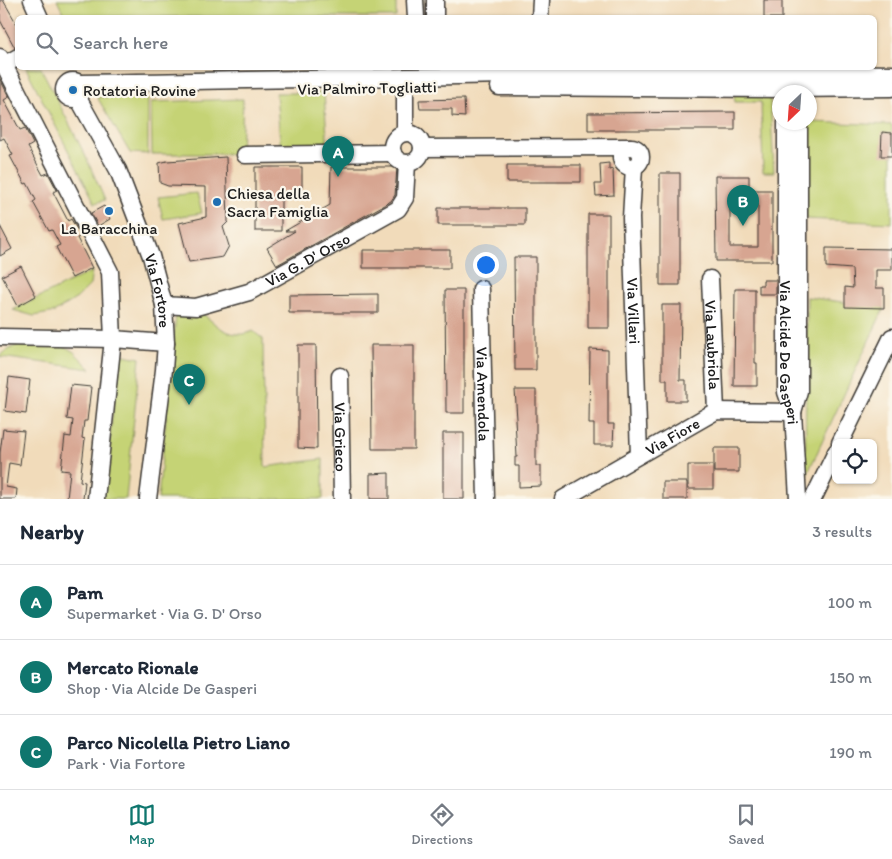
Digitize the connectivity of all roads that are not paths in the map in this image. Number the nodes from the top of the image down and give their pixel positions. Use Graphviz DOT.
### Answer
graph roads {
  1 [pos="32,0"];
  2 [pos="415,0"];
  3 [pos="435,0"];
  4 [pos="541,0"];
  5 [pos="39,15"];
  6 [pos="416,15"];
  7 [pos="436,15"];
  8 [pos="540,15"];
  9 [pos="7,59"];
  10 [pos="892,74"];
  11 [pos="538,76"];
  12 [pos="437,77"];
  13 [pos="414,80"];
  14 [pos="75,84"];
  15 [pos="792,85"];
  16 [pos="817,86"];
  17 [pos="892,88"];
  18 [pos="786,130"];
  19 [pos="799,130"];
  20 [pos="405,133"];
  21 [pos="422,148"];
  22 [pos="245,155"];
  23 [pos="400,158"];
  24 [pos="710,279"];
  25 [pos="482,289"];
  26 [pos="164,305"];
  27 [pos="0,336"];
  28 [pos="892,338"];
  29 [pos="113,339"];
  30 [pos="166,343"];
  31 [pos="340,376"];
  32 [pos="716,411"];
  33 [pos="793,412"];
  34 [pos="842,439"];
  35 [pos="639,455"];
  36 [pos="832,460"];
  37 [pos="96,499"];
  38 [pos="148,499"];
  39 [pos="342,499"];
  40 [pos="486,499"];
  41 [pos="563,499"];
  42 [pos="798,499"];
  43 [pos="813,499"];
  1 -- 5 [label="street"];
  2 -- 6 [label="street"];
  3 -- 7 [label="street"];
  4 -- 8 [label="street"];
  9 -- 29 [label="street"];
  10 -- 15 [label="street, Via Palmiro Togliatti"];
  11 -- 12 [label="street, Via Palmiro Togliatti"];
  11 -- 15 [label="street, Via Palmiro Togliatti"];
  12 -- 13 [label="street, Via Palmiro Togliatti"];
  13 -- 14 [label="street, Via Palmiro Togliatti"];
  13 -- 20 [label="street"];
  14 -- 26 [label="street, Via Fortore"];
  16 -- 17 [label="street, Via Palmiro Togliatti"];
  18 -- 33 [label="street, Via Alcide De Gasperi"];
  19 -- 33 [label="street, Via Alcide De Gasperi"];
  20 -- 21 [label="street"];
  20 -- 23 [label="street"];
  21 -- 23 [label="street"];
  21 -- 35 [label="street, Via Villari"];
  22 -- 23 [label="street"];
  23 -- 26 [label="street, Via G. D' Orso"];
  24 -- 32 [label="street, Via Laubriola"];
  25 -- 40 [label="street, Via Amendola"];
  26 -- 30 [label="street, Via Fortore"];
  27 -- 29 [label="street"];
  28 -- 34 [label="street"];
  29 -- 30 [label="street"];
  29 -- 37 [label="street"];
  30 -- 38 [label="street, Via Fortore"];
  31 -- 39 [label="street, Via Grieco"];
  32 -- 33 [label="street, Via Fiore"];
  32 -- 35 [label="street, Via Fiore"];
  33 -- 42 [label="street"];
  35 -- 41 [label="street, Via Fiore"];
  36 -- 43 [label="street"];
}
